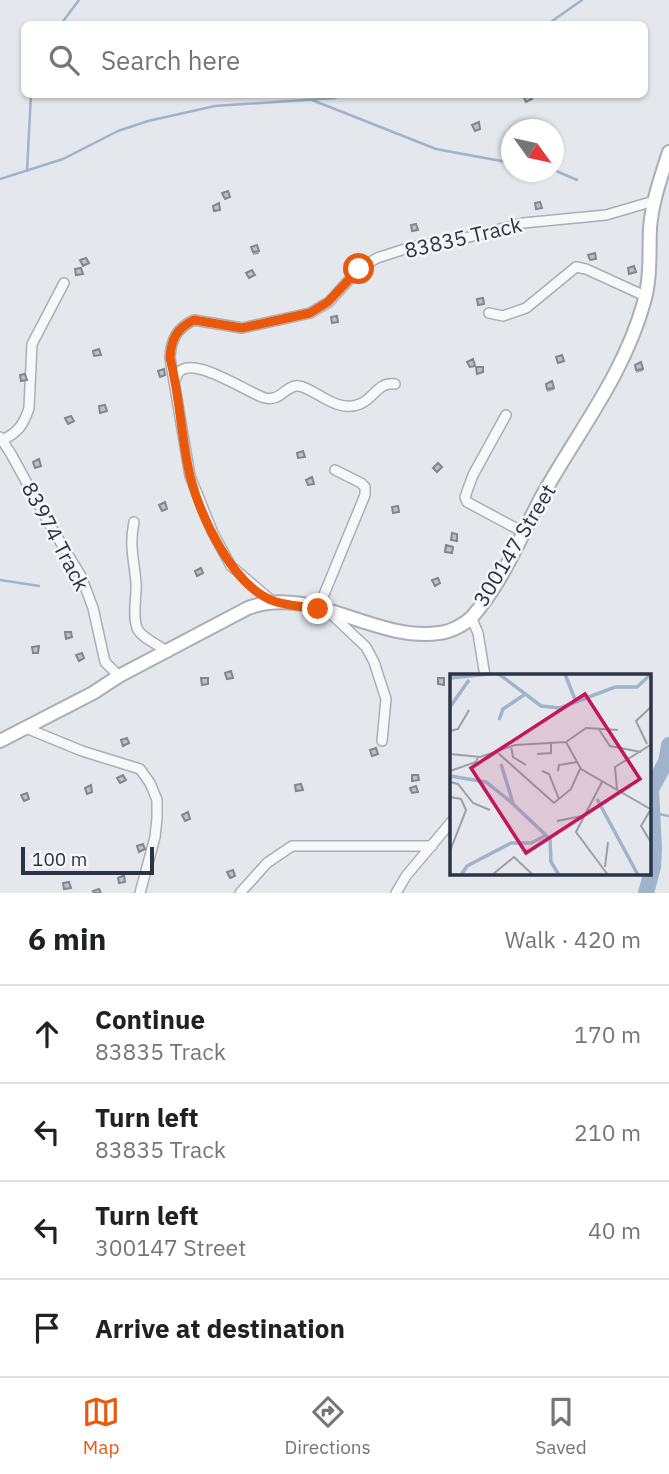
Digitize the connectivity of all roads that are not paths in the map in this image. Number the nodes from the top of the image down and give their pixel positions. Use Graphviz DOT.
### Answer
graph roads {
  1 [pos="669,152"];
  2 [pos="654,201"];
  3 [pos="64,283"];
  4 [pos="645,296"];
  5 [pos="489,313"];
  6 [pos="175,380"];
  7 [pos="396,384"];
  8 [pos="506,415"];
  9 [pos="1,439"];
  10 [pos="335,470"];
  11 [pos="134,522"];
  12 [pos="523,532"];
  13 [pos="272,601"];
  14 [pos="324,610"];
  15 [pos="471,617"];
  16 [pos="168,652"];
  17 [pos="485,674"];
  18 [pos="119,676"];
  19 [pos="26,728"];
  20 [pos="0,741"];
  21 [pos="382,741"];
  22 [pos="450,824"];
  23 [pos="432,846"];
  24 [pos="140,893"];
  25 [pos="240,893"];
  26 [pos="396,893"];
  1 -- 2 [label="street, 300147 Street"];
  2 -- 4 [label="street, 300147 Street"];
  2 -- 6 [label="street, 83835 Track"];
  3 -- 9 [label="street"];
  4 -- 5 [label="street"];
  4 -- 12 [label="street, 300147 Street"];
  6 -- 7 [label="street"];
  6 -- 13 [label="street, 83835 Track"];
  8 -- 12 [label="street"];
  9 -- 18 [label="street, 83974 Track"];
  10 -- 14 [label="street"];
  11 -- 16 [label="street"];
  12 -- 15 [label="street, 300147 Street"];
  13 -- 14 [label="street, 300147 Street"];
  13 -- 16 [label="street, 300147 Street"];
  14 -- 15 [label="street, 300147 Street"];
  14 -- 21 [label="street"];
  15 -- 17 [label="street"];
  16 -- 18 [label="street, 300147 Street"];
  18 -- 19 [label="street, 300147 Street"];
  19 -- 20 [label="street, 300147 Street"];
  19 -- 24 [label="street"];
  22 -- 23 [label="street"];
  23 -- 25 [label="street"];
  23 -- 26 [label="street"];
}
